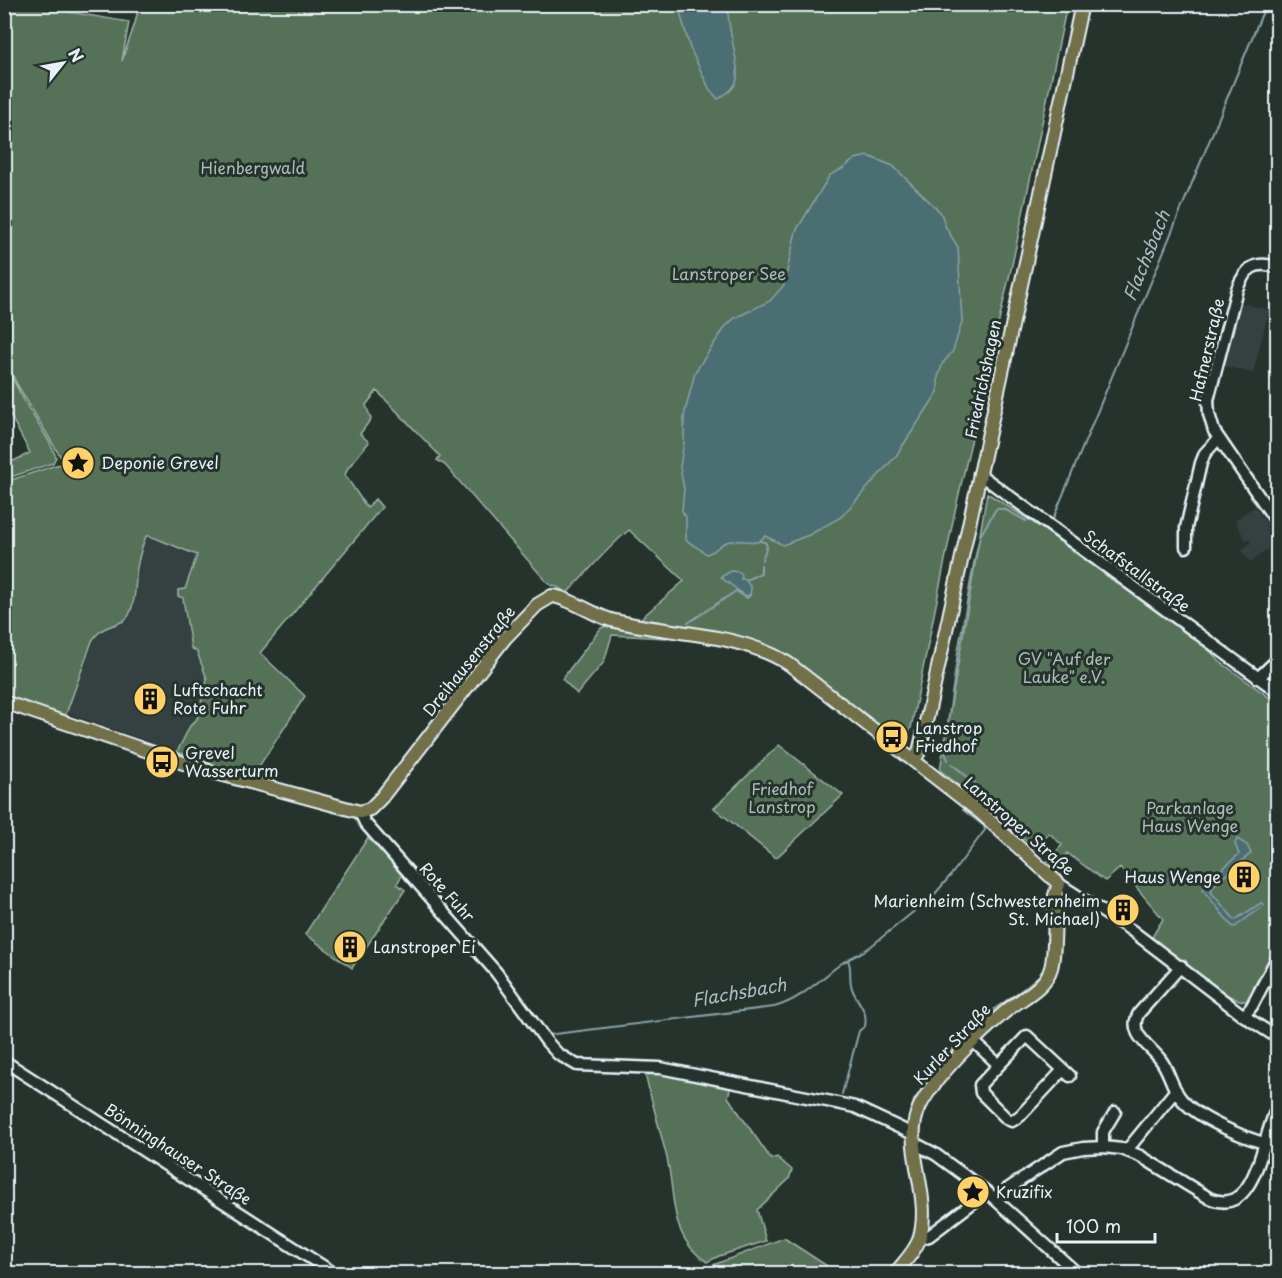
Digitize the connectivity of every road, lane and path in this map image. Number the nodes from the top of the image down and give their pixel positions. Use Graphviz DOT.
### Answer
graph roads {
  1 [pos="1082,4"];
  2 [pos="1278,268"];
  3 [pos="1218,439"];
  4 [pos="979,474"];
  5 [pos="1278,524"];
  6 [pos="1186,547"];
  7 [pos="1278,659"];
  8 [pos="1258,678"];
  9 [pos="1278,692"];
  10 [pos="831,695"];
  11 [pos="4,702"];
  12 [pos="914,760"];
  13 [pos="360,812"];
  14 [pos="1059,884"];
  15 [pos="1278,956"];
  16 [pos="1181,966"];
  17 [pos="1244,1016"];
  18 [pos="1278,1038"];
  19 [pos="974,1042"];
  20 [pos="4,1061"];
  21 [pos="999,1065"];
  22 [pos="1176,1090"];
  23 [pos="1278,1106"];
  24 [pos="1115,1112"];
  25 [pos="914,1138"];
  26 [pos="1265,1144"];
  27 [pos="1278,1146"];
  28 [pos="1103,1147"];
  29 [pos="1127,1150"];
  30 [pos="1278,1156"];
  31 [pos="991,1195"];
  32 [pos="924,1238"];
  33 [pos="335,1274"];
  34 [pos="895,1274"];
  35 [pos="1078,1274"];
  1 -- 4 [label="main road, Friedrichshagen"];
  2 -- 3 [label="street, Hafnerstraße"];
  3 -- 5 [label="street, Hafnerstraße"];
  3 -- 6 [label="street"];
  4 -- 8 [label="street, Schafstallstraße"];
  4 -- 12 [label="main road, Friedrichshagen"];
  7 -- 8 [label="street"];
  8 -- 9 [label="street, Schafstallstraße"];
  10 -- 12 [label="main road, Lanstroper Straße"];
  10 -- 13 [label="main road, Dreihausenstraße"];
  11 -- 13 [label="main road"];
  12 -- 14 [label="main road, Lanstroper Straße"];
  13 -- 25 [label="street, Rote Fuhr"];
  14 -- 16 [label="street, Lanstroper Straße"];
  14 -- 19 [label="main road, Kurler Straße"];
  15 -- 17 [label="street"];
  16 -- 17 [label="street, Lanstroper Straße"];
  16 -- 22 [label="street"];
  17 -- 18 [label="street, Lanstroper Straße"];
  19 -- 21 [label="street"];
  19 -- 25 [label="main road, Kurler Straße"];
  20 -- 33 [label="street, Bönninghauser Straße"];
  21 -- 21 [label="street"];
  22 -- 26 [label="street"];
  22 -- 29 [label="street"];
  23 -- 26 [label="street"];
  24 -- 28 [label="street"];
  25 -- 31 [label="street, Rote Fuhr"];
  25 -- 32 [label="main road, Kurler Straße"];
  26 -- 27 [label="street"];
  26 -- 29 [label="street"];
  26 -- 30 [label="street"];
  28 -- 29 [label="street"];
  28 -- 31 [label="street"];
  31 -- 32 [label="street"];
  31 -- 35 [label="street, Rote Fuhr"];
  32 -- 34 [label="main road, Kurler Straße"];
}
